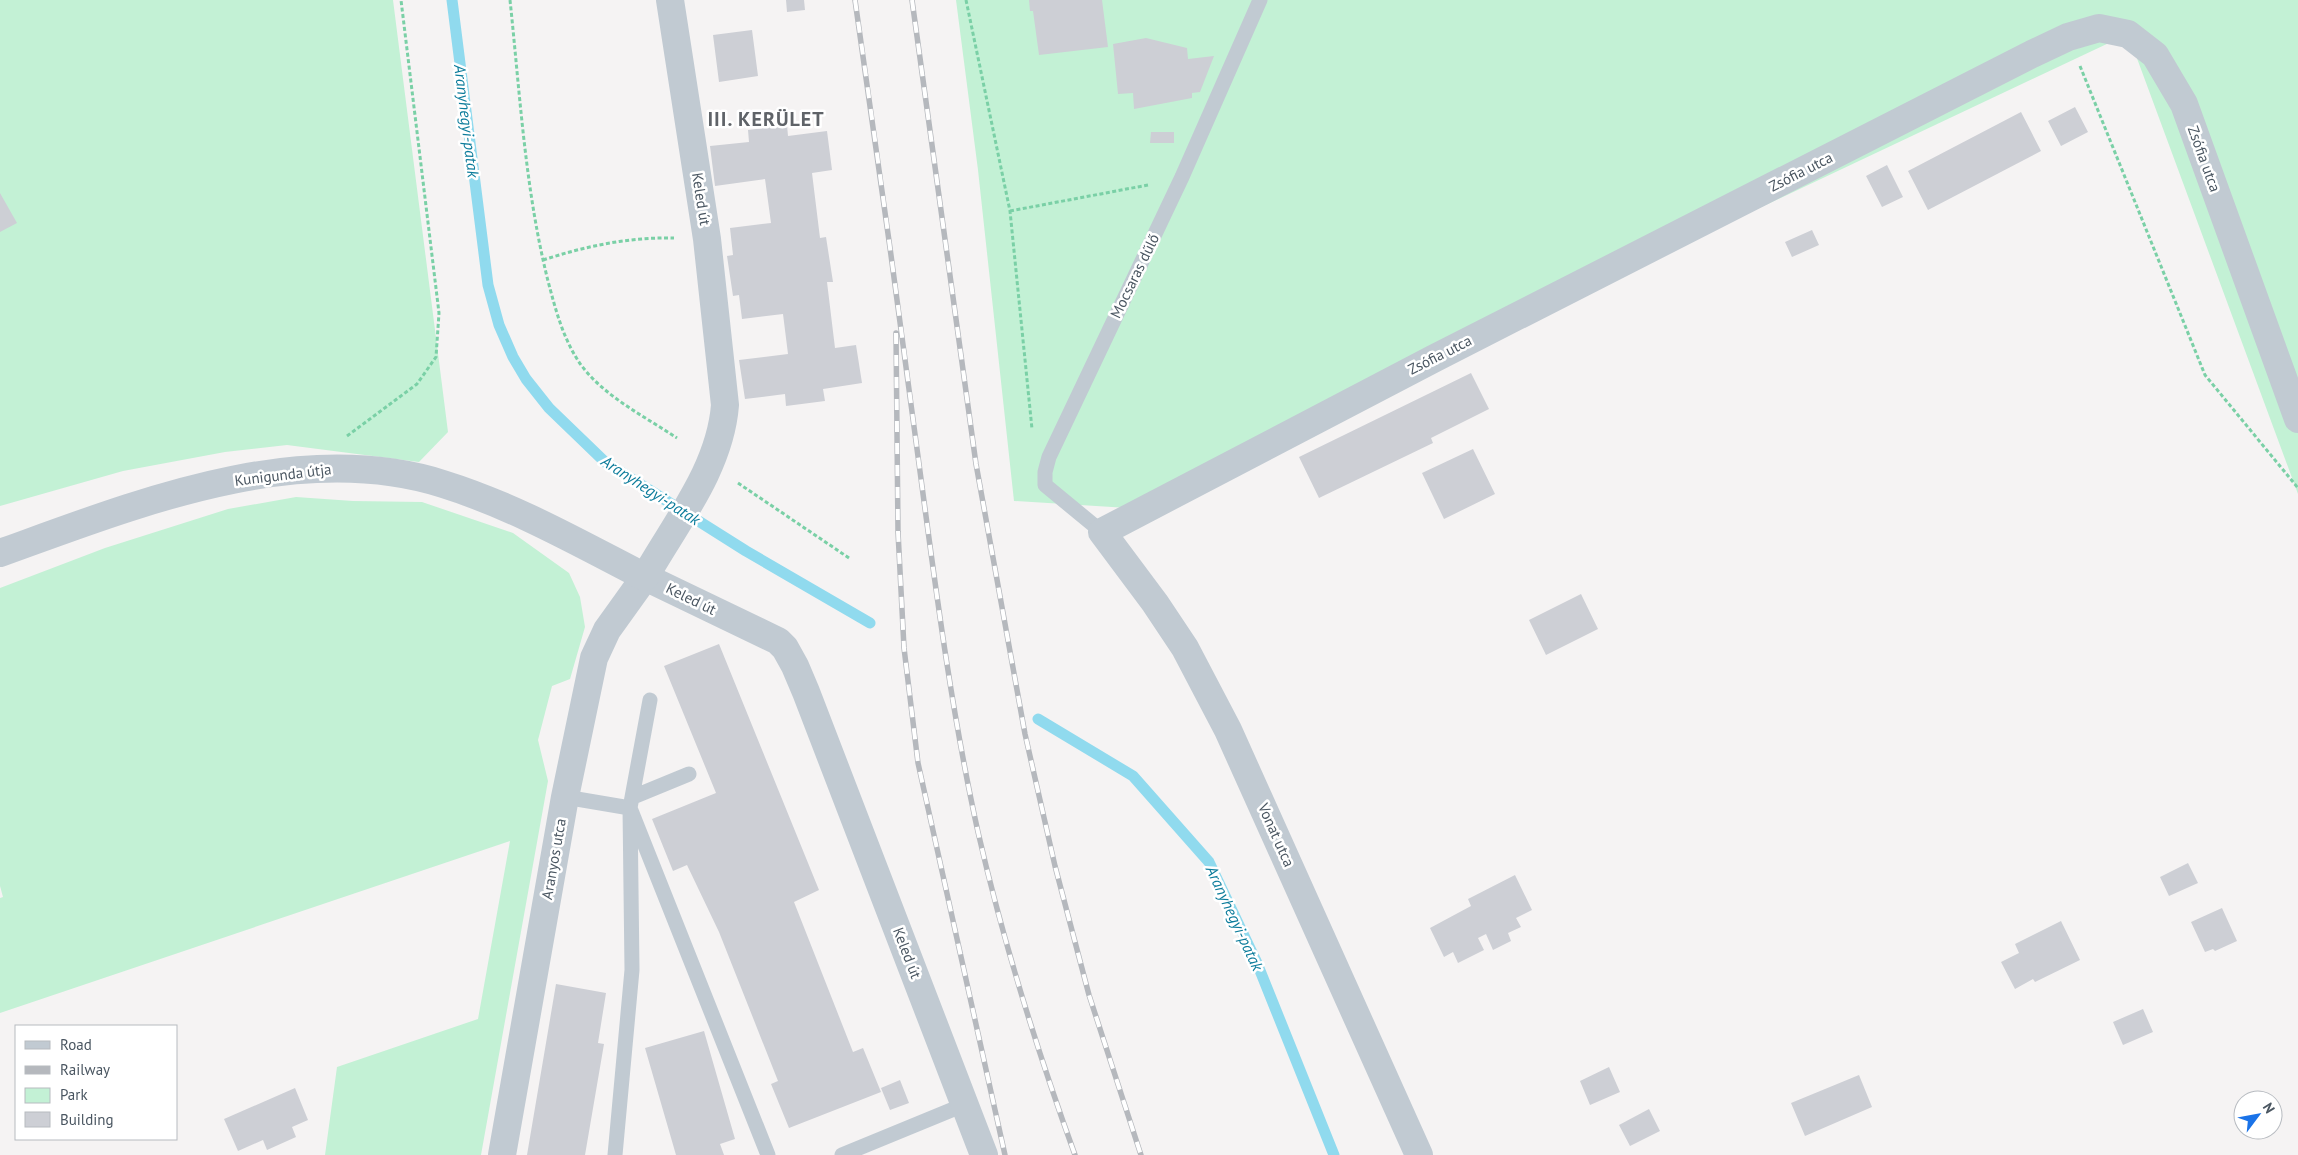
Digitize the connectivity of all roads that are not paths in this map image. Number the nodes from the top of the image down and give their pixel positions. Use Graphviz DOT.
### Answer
graph roads {
  1 [pos="670,0"];
  2 [pos="1260,0"];
  3 [pos="2298,419"];
  4 [pos="1102,532"];
  5 [pos="0,553"];
  6 [pos="645,577"];
  7 [pos="650,700"];
  8 [pos="689,774"];
  9 [pos="565,797"];
  10 [pos="631,803"];
  11 [pos="966,1104"];
  12 [pos="502,1155"];
  13 [pos="615,1155"];
  14 [pos="768,1155"];
  15 [pos="842,1155"];
  16 [pos="984,1155"];
  17 [pos="1419,1155"];
  1 -- 6 [label="street, Keled út"];
  2 -- 4 [label="lane, Mocsaras dűlő"];
  3 -- 4 [label="street, Zsófia utca"];
  4 -- 17 [label="street, Vonat utca"];
  5 -- 6 [label="street, Kunigunda útja"];
  6 -- 9 [label="street, Aranyos utca"];
  6 -- 11 [label="street, Keled út"];
  7 -- 10 [label="lane"];
  8 -- 10 [label="lane"];
  9 -- 10 [label="lane"];
  9 -- 12 [label="street, Aranyos utca"];
  10 -- 13 [label="lane"];
  10 -- 14 [label="lane"];
  11 -- 15 [label="lane"];
  11 -- 16 [label="street, Keled út"];
}
